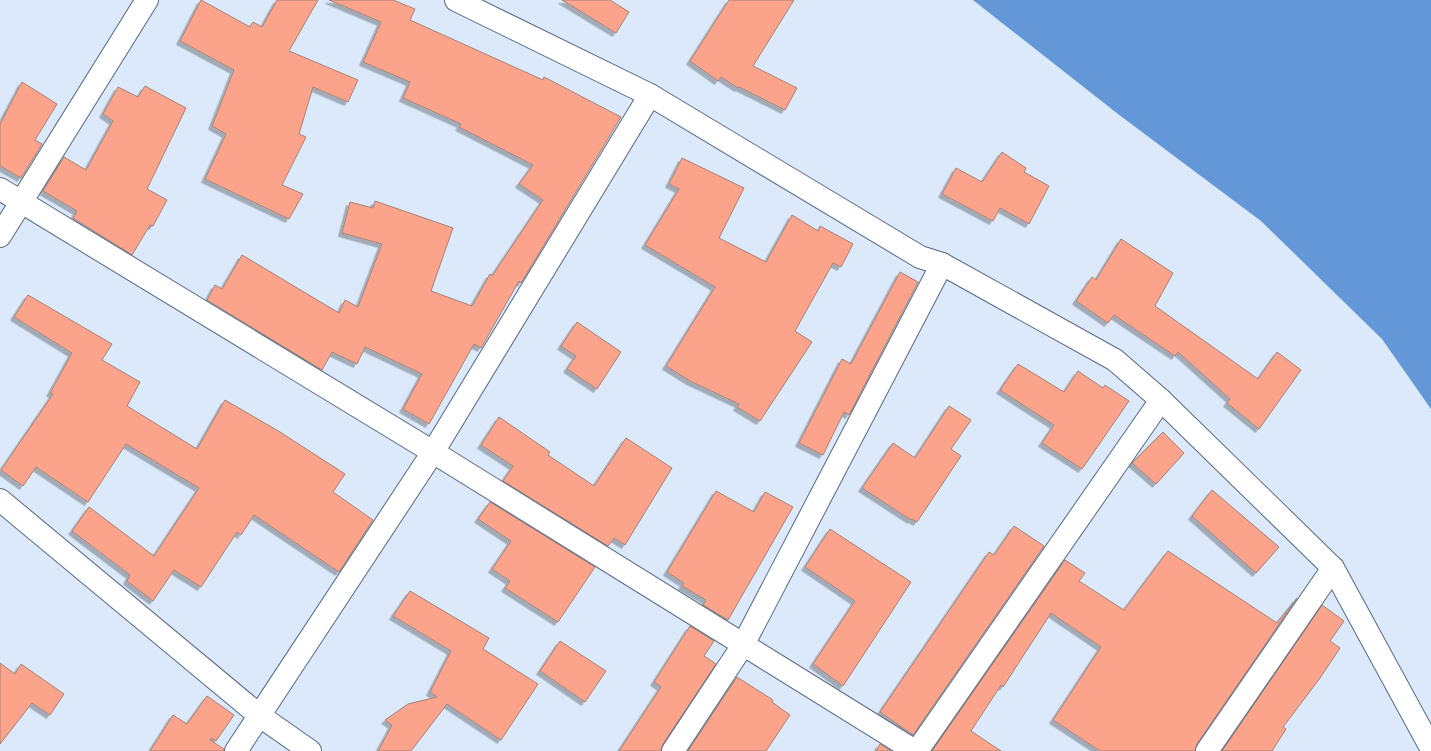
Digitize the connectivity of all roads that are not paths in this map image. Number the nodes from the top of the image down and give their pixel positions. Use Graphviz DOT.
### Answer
graph roads {
  1 [pos="147,0"];
  2 [pos="456,0"];
  3 [pos="650,95"];
  4 [pos="0,189"];
  5 [pos="20,202"];
  6 [pos="0,236"];
  7 [pos="942,264"];
  8 [pos="1161,400"];
  9 [pos="433,452"];
  10 [pos="0,500"];
  11 [pos="1332,568"];
  12 [pos="743,645"];
  13 [pos="260,716"];
  14 [pos="1431,748"];
  15 [pos="236,751"];
  16 [pos="310,751"];
  17 [pos="673,751"];
  18 [pos="916,751"];
  19 [pos="1207,751"];
  1 -- 5 [label="street"];
  2 -- 3 [label="street"];
  3 -- 7 [label="street"];
  3 -- 9 [label="street"];
  4 -- 5 [label="street"];
  5 -- 6 [label="street"];
  5 -- 9 [label="street"];
  7 -- 8 [label="street"];
  7 -- 12 [label="street"];
  8 -- 11 [label="street"];
  8 -- 18 [label="street"];
  9 -- 12 [label="street"];
  9 -- 13 [label="street"];
  10 -- 13 [label="street"];
  11 -- 14 [label="street"];
  11 -- 19 [label="street"];
  12 -- 17 [label="street"];
  12 -- 18 [label="street"];
  13 -- 15 [label="street"];
  13 -- 16 [label="street"];
}
